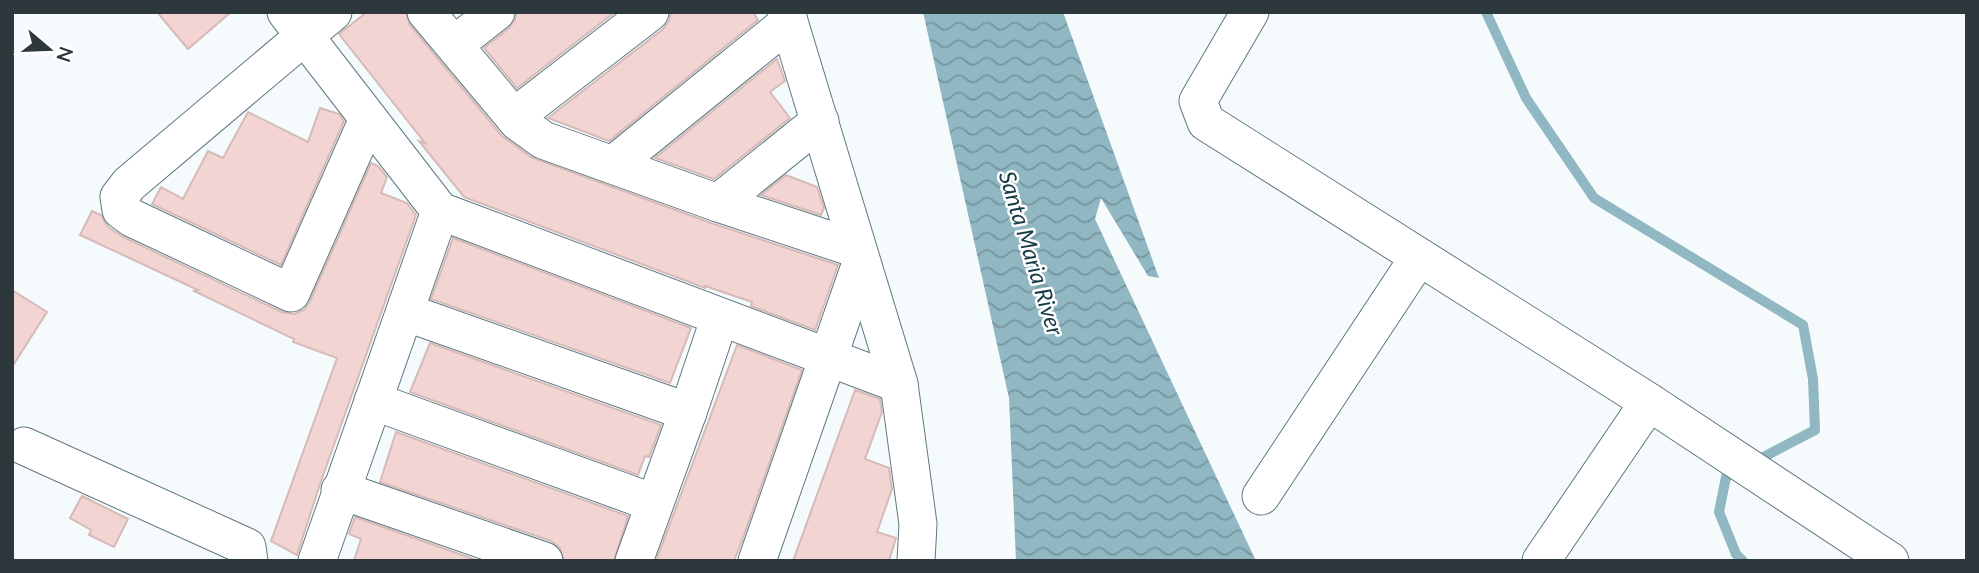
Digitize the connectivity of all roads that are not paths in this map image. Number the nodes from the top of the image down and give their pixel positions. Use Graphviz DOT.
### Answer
graph roads {
  1 [pos="333,12"];
  2 [pos="426,12"];
  3 [pos="496,12"];
  4 [pos="650,12"];
  5 [pos="1250,12"];
  6 [pos="787,17"];
  7 [pos="295,24"];
  8 [pos="454,45"];
  9 [pos="514,117"];
  10 [pos="368,119"];
  11 [pos="820,121"];
  12 [pos="614,164"];
  13 [pos="718,203"];
  14 [pos="440,211"];
  15 [pos="859,256"];
  16 [pos="1419,257"];
  17 [pos="405,313"];
  18 [pos="720,317"];
  19 [pos="828,359"];
  20 [pos="899,384"];
  21 [pos="373,401"];
  22 [pos="1649,402"];
  23 [pos="688,412"];
  24 [pos="24,446"];
  25 [pos="340,490"];
  26 [pos="1261,496"];
  27 [pos="654,503"];
  28 [pos="249,561"];
  29 [pos="317,561"];
  30 [pos="544,561"];
  31 [pos="634,561"];
  32 [pos="757,561"];
  33 [pos="916,561"];
  34 [pos="1541,561"];
  35 [pos="1890,561"];
  1 -- 7 [label="street"];
  2 -- 8 [label="street"];
  3 -- 8 [label="street"];
  4 -- 9 [label="street"];
  5 -- 16 [label="street"];
  6 -- 11 [label="street"];
  6 -- 12 [label="street"];
  7 -- 10 [label="street"];
  7 -- 10 [label="street"];
  8 -- 9 [label="street"];
  9 -- 12 [label="street"];
  10 -- 14 [label="street"];
  11 -- 13 [label="street"];
  11 -- 15 [label="street"];
  12 -- 13 [label="street"];
  13 -- 15 [label="street"];
  14 -- 17 [label="street"];
  14 -- 18 [label="street"];
  15 -- 19 [label="street"];
  15 -- 20 [label="street"];
  16 -- 22 [label="street"];
  16 -- 26 [label="street"];
  17 -- 21 [label="street"];
  17 -- 23 [label="street"];
  18 -- 19 [label="street"];
  18 -- 23 [label="street"];
  19 -- 20 [label="street"];
  19 -- 32 [label="street"];
  20 -- 33 [label="street"];
  21 -- 25 [label="street"];
  21 -- 27 [label="street"];
  22 -- 34 [label="street"];
  22 -- 35 [label="street"];
  23 -- 27 [label="street"];
  24 -- 28 [label="street"];
  25 -- 29 [label="street"];
  25 -- 30 [label="street"];
  27 -- 31 [label="street"];
}
